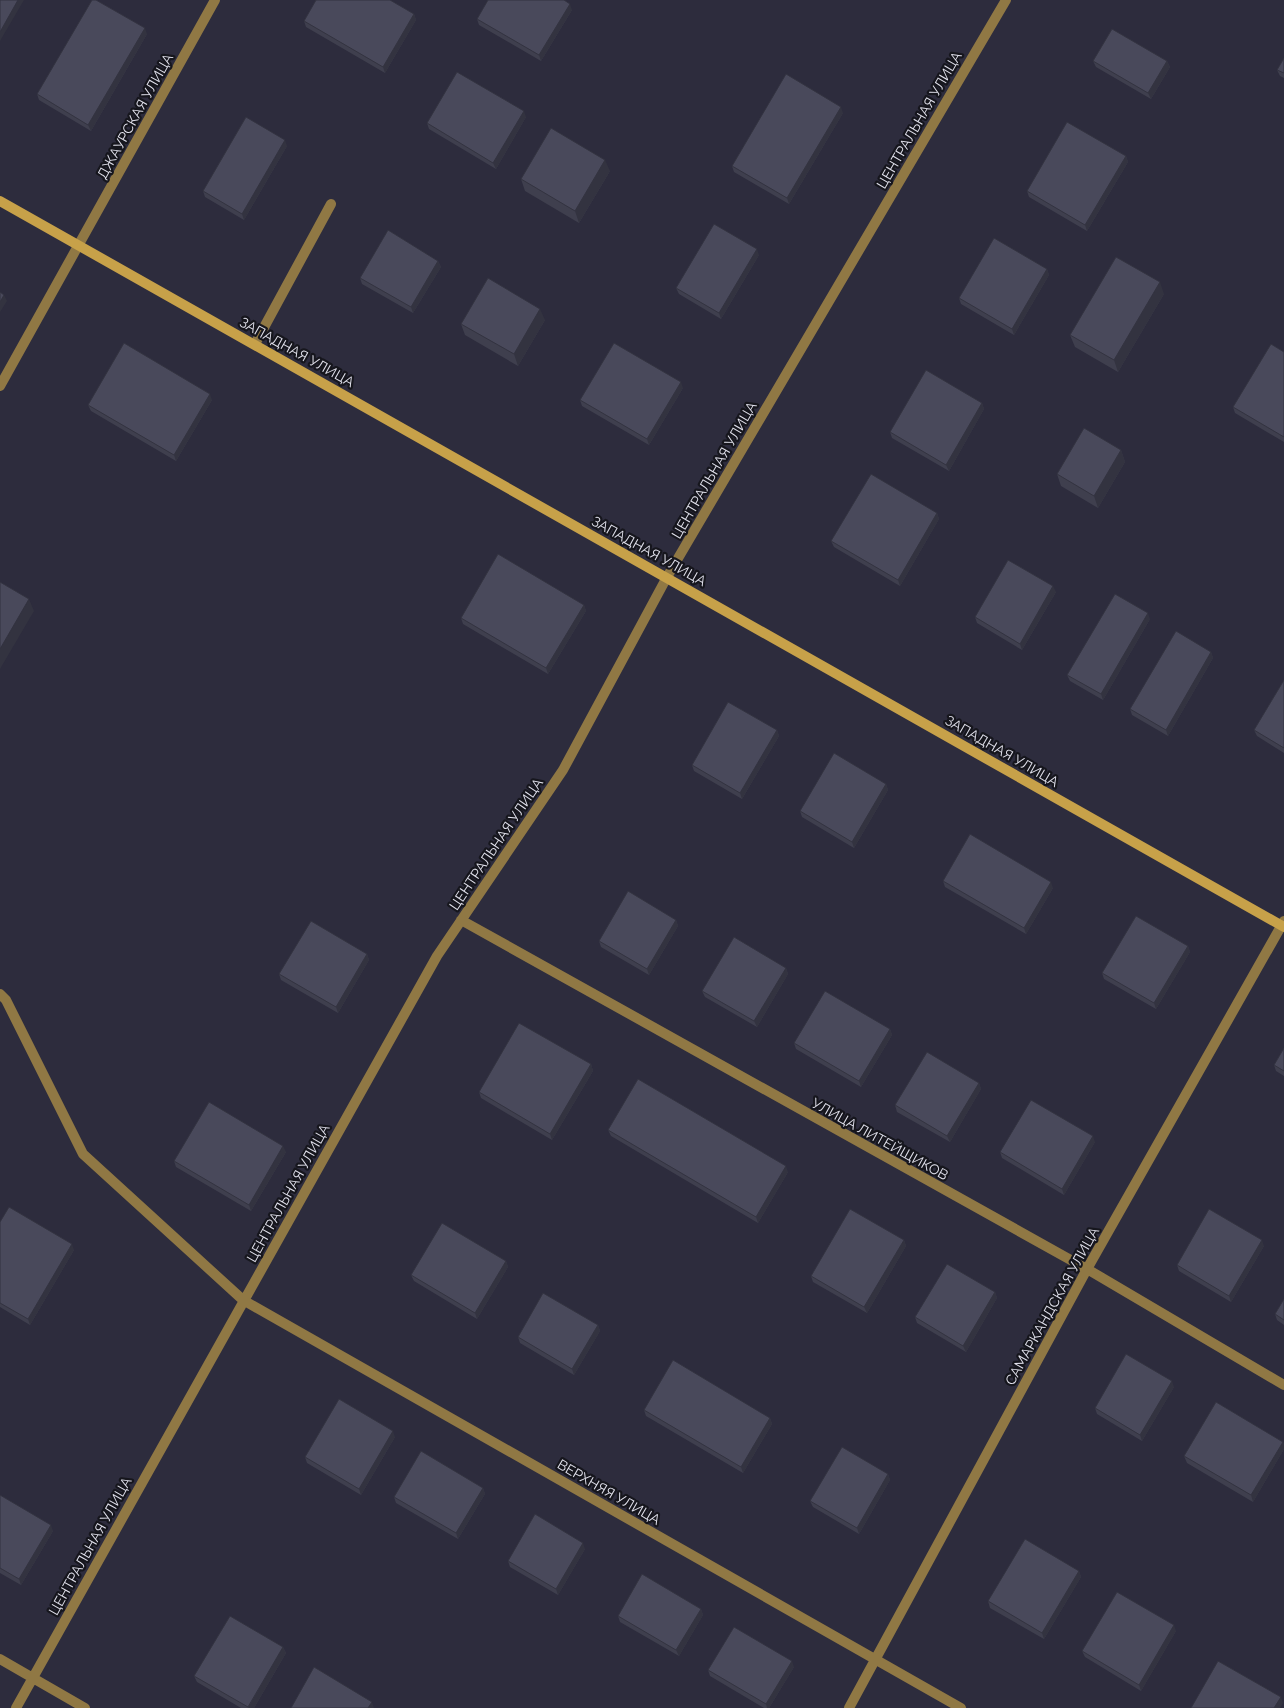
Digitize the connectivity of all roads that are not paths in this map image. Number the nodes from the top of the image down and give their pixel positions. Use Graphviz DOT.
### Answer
graph roads {
  1 [pos="214,0"];
  2 [pos="1006,0"];
  3 [pos="0,201"];
  4 [pos="331,204"];
  5 [pos="80,244"];
  6 [pos="255,344"];
  7 [pos="0,386"];
  8 [pos="668,577"];
  9 [pos="461,920"];
  10 [pos="1283,924"];
  11 [pos="0,994"];
  12 [pos="1087,1269"];
  13 [pos="243,1300"];
  14 [pos="1284,1384"];
  15 [pos="0,1659"];
  16 [pos="875,1660"];
  17 [pos="33,1677"];
  18 [pos="16,1708"];
  19 [pos="85,1708"];
  20 [pos="849,1708"];
  21 [pos="961,1708"];
  1 -- 5 [label="street, ДЖАУРСКАЯ УЛИЦА"];
  2 -- 8 [label="street, ЦЕНТРАЛЬНАЯ УЛИЦА"];
  3 -- 5 [label="main road, ЗАПАДНАЯ УЛИЦА"];
  4 -- 6 [label="street"];
  5 -- 6 [label="main road, ЗАПАДНАЯ УЛИЦА"];
  5 -- 7 [label="street, ДЖАУРСКАЯ УЛИЦА"];
  6 -- 8 [label="main road, ЗАПАДНАЯ УЛИЦА"];
  8 -- 9 [label="street, ЦЕНТРАЛЬНАЯ УЛИЦА"];
  8 -- 10 [label="main road, ЗАПАДНАЯ УЛИЦА"];
  9 -- 12 [label="street, УЛИЦА ЛИТЕЙЩИКОВ"];
  9 -- 13 [label="street, ЦЕНТРАЛЬНАЯ УЛИЦА"];
  10 -- 12 [label="street, САМАРКАНДСКАЯ УЛИЦА"];
  11 -- 13 [label="street, ВЕРХНЯЯ УЛИЦА"];
  12 -- 14 [label="street, УЛИЦА ЛИТЕЙЩИКОВ"];
  12 -- 16 [label="street, САМАРКАНДСКАЯ УЛИЦА"];
  13 -- 16 [label="street, ВЕРХНЯЯ УЛИЦА"];
  13 -- 17 [label="street, ЦЕНТРАЛЬНАЯ УЛИЦА"];
  15 -- 17 [label="street"];
  16 -- 20 [label="street, САМАРКАНДСКАЯ УЛИЦА"];
  16 -- 21 [label="street, ВЕРХНЯЯ УЛИЦА"];
  17 -- 18 [label="street, ЦЕНТРАЛЬНАЯ УЛИЦА"];
  17 -- 19 [label="street"];
}
